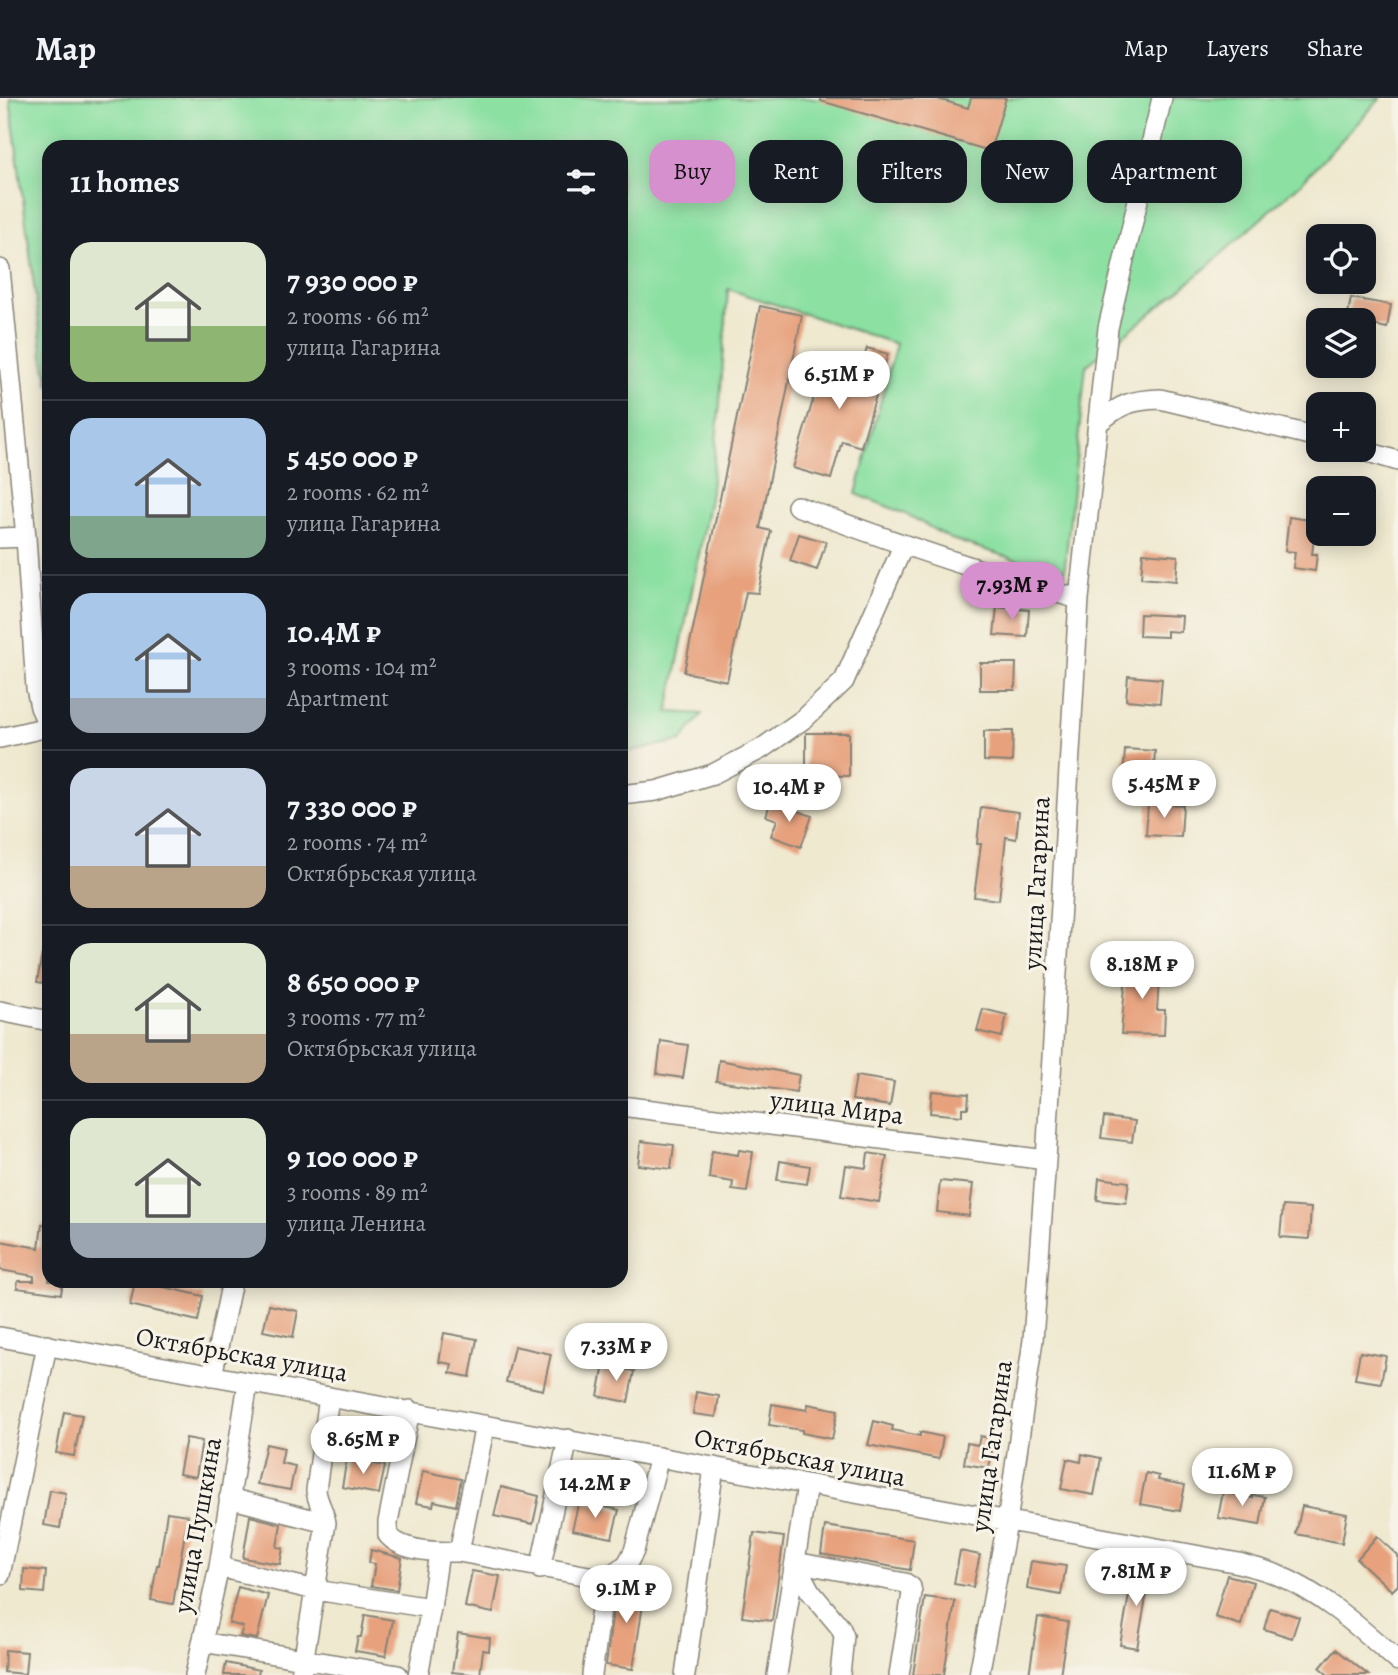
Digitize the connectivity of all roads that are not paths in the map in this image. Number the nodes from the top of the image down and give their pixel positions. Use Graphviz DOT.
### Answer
graph roads {
  1 [pos="1162,98"];
  2 [pos="0,269"];
  3 [pos="1098,424"];
  4 [pos="1306,434"];
  5 [pos="1376,455"];
  6 [pos="1398,461"];
  7 [pos="797,506"];
  8 [pos="26,537"];
  9 [pos="0,538"];
  10 [pos="903,546"];
  11 [pos="1079,599"];
  12 [pos="42,708"];
  13 [pos="42,728"];
  14 [pos="0,738"];
  15 [pos="628,794"];
  16 [pos="0,1011"];
  17 [pos="42,1019"];
  18 [pos="628,1107"];
  19 [pos="1046,1160"];
  20 [pos="231,1288"];
  21 [pos="0,1337"];
  22 [pos="47,1346"];
  23 [pos="212,1376"];
  24 [pos="248,1383"];
  25 [pos="330,1397"];
  26 [pos="410,1410"];
  27 [pos="485,1424"];
  28 [pos="568,1439"];
  29 [pos="659,1457"];
  30 [pos="714,1467"];
  31 [pos="807,1485"];
  32 [pos="229,1498"];
  33 [pos="326,1522"];
  34 [pos="1007,1522"];
  35 [pos="439,1552"];
  36 [pos="459,1552"];
  37 [pos="795,1562"];
  38 [pos="219,1567"];
  39 [pos="540,1569"];
  40 [pos="0,1575"];
  41 [pos="605,1580"];
  42 [pos="315,1590"];
  43 [pos="431,1608"];
  44 [pos="202,1642"];
  45 [pos="1398,1661"];
  46 [pos="302,1666"];
  47 [pos="195,1675"];
  48 [pos="398,1675"];
  49 [pos="418,1675"];
  50 [pos="592,1675"];
  51 [pos="685,1675"];
  52 [pos="777,1675"];
  53 [pos="840,1675"];
  54 [pos="899,1675"];
  55 [pos="979,1675"];
  1 -- 3 [label="street, улица Гагарина"];
  2 -- 8 [label="street"];
  3 -- 4 [label="street"];
  3 -- 11 [label="street, улица Гагарина"];
  5 -- 6 [label="street"];
  7 -- 10 [label="street"];
  8 -- 9 [label="street"];
  8 -- 12 [label="street"];
  10 -- 11 [label="street"];
  10 -- 15 [label="street"];
  11 -- 19 [label="street, улица Гагарина"];
  13 -- 14 [label="street"];
  16 -- 17 [label="street"];
  18 -- 19 [label="street, улица Мира"];
  19 -- 34 [label="street, улица Гагарина"];
  20 -- 23 [label="street"];
  21 -- 22 [label="street, Октябрьская улица"];
  22 -- 23 [label="street, Октябрьская улица"];
  22 -- 40 [label="street"];
  23 -- 24 [label="street, Октябрьская улица"];
  24 -- 25 [label="street, Октябрьская улица"];
  24 -- 32 [label="street, улица Пушкина"];
  25 -- 26 [label="street, Октябрьская улица"];
  25 -- 33 [label="street"];
  26 -- 27 [label="street, Октябрьская улица"];
  26 -- 35 [label="street"];
  27 -- 28 [label="street, Октябрьская улица"];
  27 -- 36 [label="street"];
  28 -- 29 [label="street, Октябрьская улица"];
  28 -- 39 [label="street"];
  29 -- 30 [label="street, Октябрьская улица"];
  29 -- 41 [label="street"];
  30 -- 31 [label="street, Октябрьская улица"];
  30 -- 51 [label="street"];
  31 -- 34 [label="street, Октябрьская улица"];
  31 -- 37 [label="street"];
  32 -- 33 [label="street"];
  32 -- 38 [label="street, улица Пушкина"];
  33 -- 42 [label="street"];
  34 -- 45 [label="street, Октябрьская улица"];
  34 -- 55 [label="street, улица Гагарина"];
  35 -- 36 [label="street"];
  35 -- 43 [label="street"];
  36 -- 39 [label="street"];
  37 -- 52 [label="street"];
  37 -- 53 [label="street"];
  37 -- 54 [label="street"];
  38 -- 42 [label="street"];
  38 -- 44 [label="street, улица Пушкина"];
  39 -- 41 [label="street"];
  41 -- 50 [label="street"];
  42 -- 43 [label="street"];
  42 -- 46 [label="street"];
  43 -- 49 [label="street"];
  44 -- 46 [label="street"];
  44 -- 47 [label="street, улица Пушкина"];
  46 -- 48 [label="street"];
}
